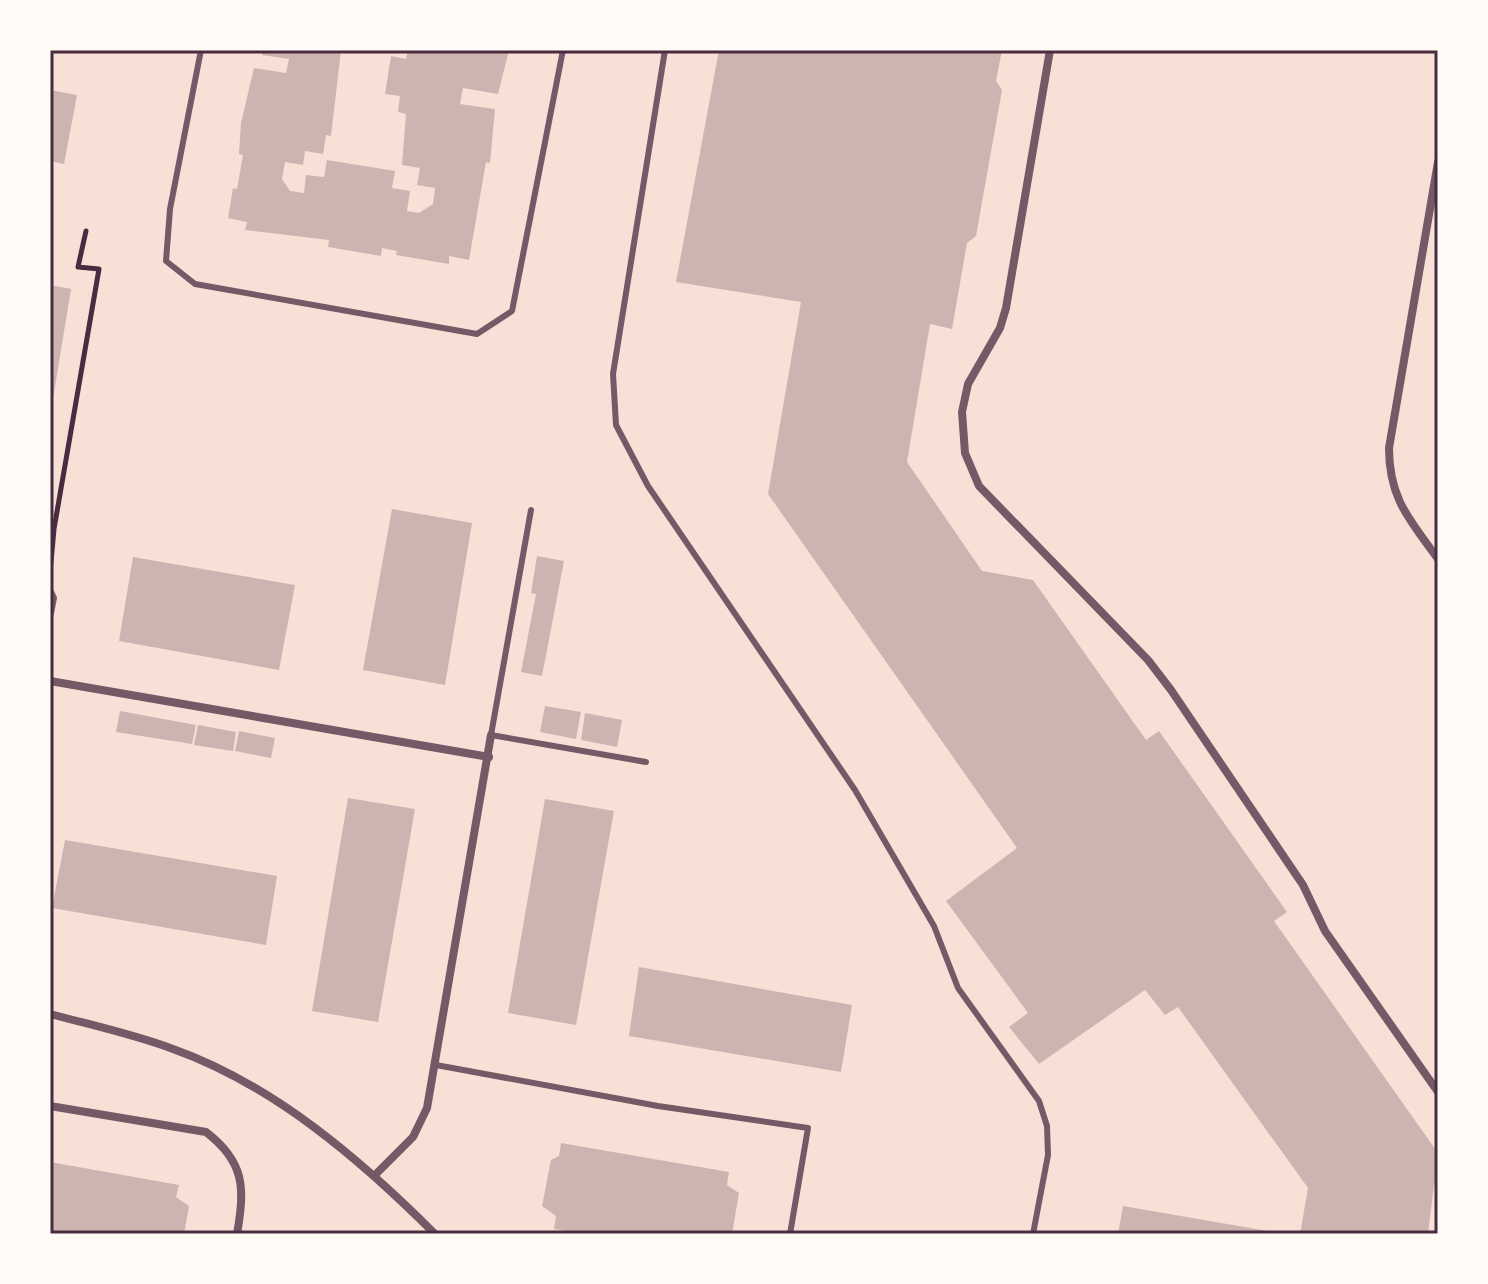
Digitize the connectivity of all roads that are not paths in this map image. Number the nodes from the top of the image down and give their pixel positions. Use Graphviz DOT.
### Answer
graph roads {
  1 [pos="201,50"];
  2 [pos="563,50"];
  3 [pos="665,50"];
  4 [pos="1050,50"];
  5 [pos="1438,162"];
  6 [pos="531,510"];
  7 [pos="1438,559"];
  8 [pos="50,592"];
  9 [pos="50,613"];
  10 [pos="50,681"];
  11 [pos="491,735"];
  12 [pos="489,757"];
  13 [pos="646,762"];
  14 [pos="50,1014"];
  15 [pos="436,1065"];
  16 [pos="1438,1092"];
  17 [pos="50,1106"];
  18 [pos="375,1175"];
  19 [pos="237,1234"];
  20 [pos="435,1234"];
  21 [pos="790,1234"];
  22 [pos="1033,1234"];
  1 -- 2 [label="lane"];
  3 -- 22 [label="lane"];
  4 -- 16 [label="street"];
  5 -- 7 [label="street"];
  6 -- 11 [label="lane"];
  8 -- 9 [label="street"];
  10 -- 12 [label="street"];
  11 -- 12 [label="street"];
  11 -- 13 [label="lane"];
  12 -- 15 [label="street"];
  14 -- 18 [label="street"];
  15 -- 18 [label="street"];
  15 -- 21 [label="lane"];
  17 -- 19 [label="street"];
  18 -- 20 [label="street"];
}
